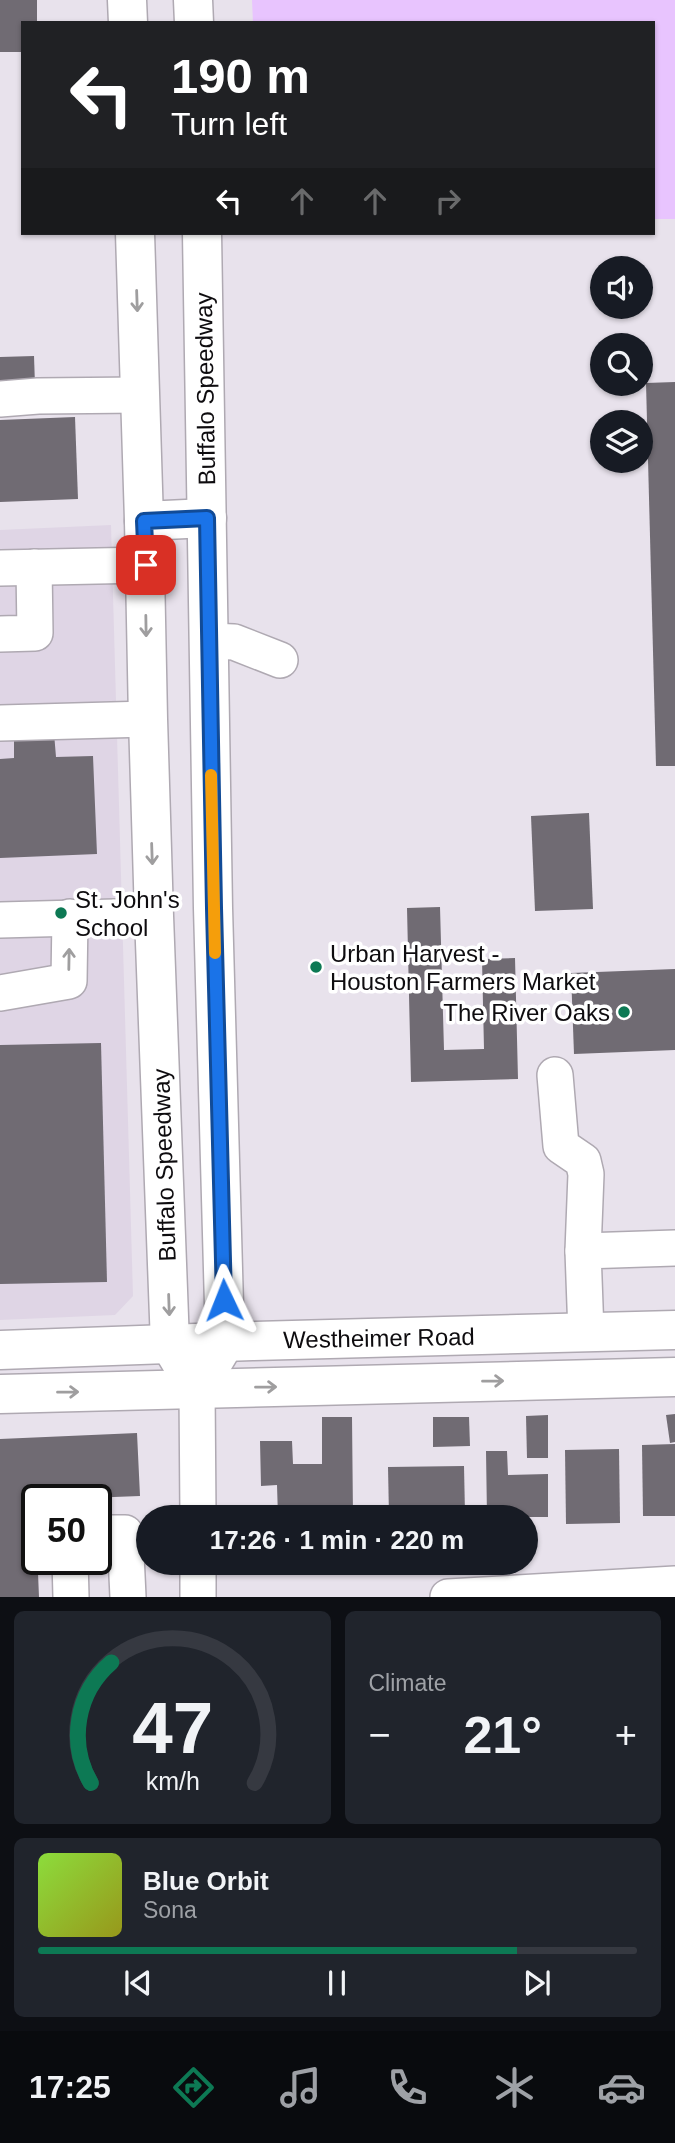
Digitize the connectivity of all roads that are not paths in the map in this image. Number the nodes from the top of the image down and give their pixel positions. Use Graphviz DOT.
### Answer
graph roads {
  1 [pos="128,0"];
  2 [pos="193,0"];
  3 [pos="128,21"];
  4 [pos="194,21"];
  5 [pos="135,235"];
  6 [pos="202,235"];
  7 [pos="140,395"];
  8 [pos="0,399"];
  9 [pos="207,518"];
  10 [pos="144,521"];
  11 [pos="146,565"];
  12 [pos="17,568"];
  13 [pos="0,634"];
  14 [pos="209,641"];
  15 [pos="280,660"];
  16 [pos="148,719"];
  17 [pos="0,723"];
  18 [pos="214,908"];
  19 [pos="154,916"];
  20 [pos="70,917"];
  21 [pos="0,919"];
  22 [pos="0,993"];
  23 [pos="555,1075"];
  24 [pos="675,1248"];
  25 [pos="583,1251"];
  26 [pos="675,1330"];
  27 [pos="586,1333"];
  28 [pos="225,1342"];
  29 [pos="170,1344"];
  30 [pos="0,1350"];
  31 [pos="675,1377"];
  32 [pos="197,1389"];
  33 [pos="0,1394"];
  34 [pos="198,1505"];
  35 [pos="112,1533"];
  36 [pos="70,1575"];
  37 [pos="198,1575"];
  38 [pos="675,1584"];
  39 [pos="71,1597"];
  40 [pos="128,1597"];
  41 [pos="198,1597"];
  42 [pos="448,1597"];
  1 -- 3 [label="main road"];
  2 -- 4 [label="main road"];
  5 -- 7 [label="main road, Buffalo Speedway, one-way"];
  6 -- 9 [label="main road, Buffalo Speedway"];
  7 -- 8 [label="street"];
  7 -- 10 [label="main road, Buffalo Speedway"];
  9 -- 10 [label="main road"];
  9 -- 14 [label="main road, Buffalo Speedway"];
  10 -- 11 [label="main road, Buffalo Speedway"];
  11 -- 12 [label="street"];
  11 -- 16 [label="main road, Buffalo Speedway, one-way"];
  12 -- 13 [label="street"];
  14 -- 15 [label="street"];
  14 -- 18 [label="main road, Buffalo Speedway"];
  16 -- 17 [label="street"];
  16 -- 19 [label="main road, Buffalo Speedway, one-way"];
  18 -- 19 [label="main road"];
  18 -- 28 [label="main road, Buffalo Speedway"];
  19 -- 20 [label="street"];
  19 -- 29 [label="main road, Buffalo Speedway, one-way"];
  20 -- 21 [label="street"];
  22 -- 20 [label="street, one-way"];
  23 -- 25 [label="street"];
  24 -- 25 [label="street"];
  25 -- 27 [label="street"];
  26 -- 27 [label="main road, Westheimer Road"];
  27 -- 28 [label="main road, Westheimer Road"];
  28 -- 29 [label="main road, Westheimer Road"];
  28 -- 32 [label="main road"];
  29 -- 30 [label="main road, Westheimer Road"];
  29 -- 32 [label="main road, Buffalo Speedway"];
  32 -- 31 [label="main road, Westheimer Road, one-way"];
  33 -- 32 [label="main road, Westheimer Road, one-way"];
  32 -- 34 [label="street"];
  35 -- 40 [label="street"];
  36 -- 39 [label="street"];
  37 -- 41 [label="street"];
  38 -- 42 [label="street"];
}
